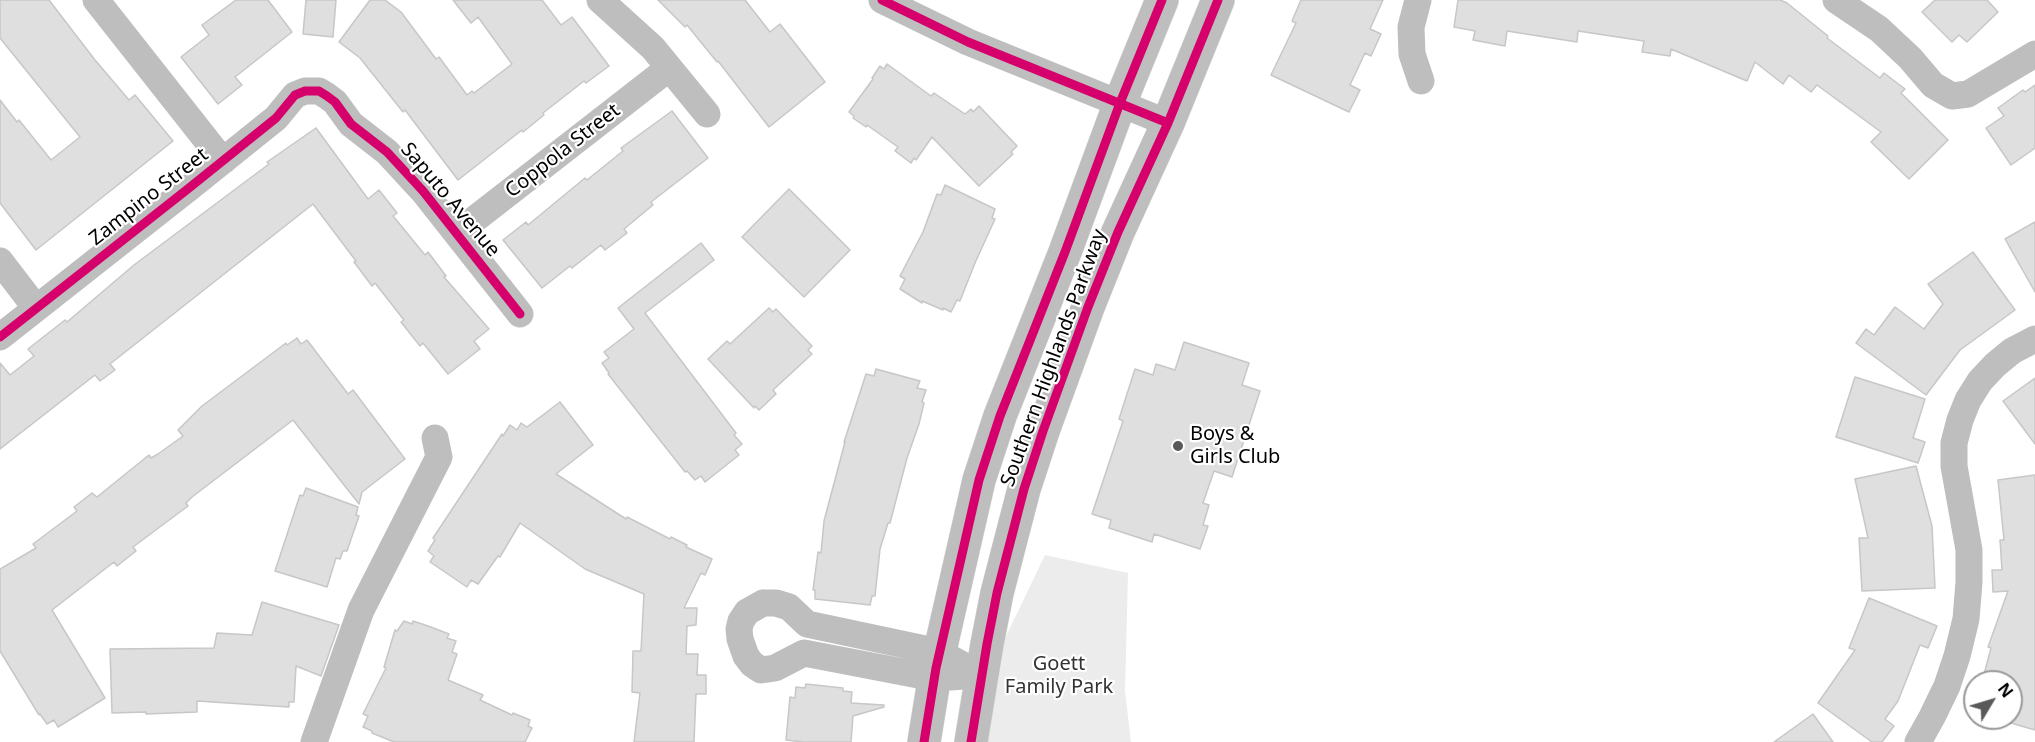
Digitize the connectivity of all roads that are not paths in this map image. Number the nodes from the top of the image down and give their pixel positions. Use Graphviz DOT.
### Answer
graph roads {
  1 [pos="96,0"];
  2 [pos="600,0"];
  3 [pos="882,0"];
  4 [pos="1162,0"];
  5 [pos="1218,0"];
  6 [pos="1418,0"];
  7 [pos="1836,0"];
  8 [pos="2035,54"];
  9 [pos="669,68"];
  10 [pos="1421,81"];
  11 [pos="319,91"];
  12 [pos="1120,103"];
  13 [pos="707,114"];
  14 [pos="1168,123"];
  15 [pos="223,161"];
  16 [pos="457,233"];
  17 [pos="0,261"];
  18 [pos="36,308"];
  19 [pos="520,314"];
  20 [pos="0,337"];
  21 [pos="2035,339"];
  22 [pos="435,438"];
  23 [pos="936,665"];
  24 [pos="981,675"];
  25 [pos="314,742"];
  26 [pos="924,742"];
  27 [pos="971,742"];
  28 [pos="1918,742"];
  1 -- 15 [label="street"];
  2 -- 9 [label="street"];
  3 -- 12 [label="street"];
  4 -- 12 [label="main road, Southern Highlands Parkway"];
  5 -- 14 [label="main road, Southern Highlands Parkway"];
  6 -- 10 [label="street"];
  7 -- 8 [label="street"];
  9 -- 13 [label="street"];
  9 -- 16 [label="street, Coppola Street"];
  11 -- 15 [label="street, Zampino Street"];
  11 -- 16 [label="street, Saputo Avenue"];
  12 -- 14 [label="street"];
  12 -- 23 [label="main road, Southern Highlands Parkway"];
  14 -- 24 [label="main road, Southern Highlands Parkway"];
  15 -- 18 [label="street, Zampino Street"];
  16 -- 19 [label="street, Saputo Avenue"];
  17 -- 18 [label="street"];
  18 -- 20 [label="street, Zampino Street"];
  21 -- 28 [label="street"];
  22 -- 25 [label="street"];
  23 -- 23 [label="street"];
  23 -- 24 [label="street"];
  23 -- 26 [label="main road, Southern Highlands Parkway"];
  24 -- 27 [label="main road, Southern Highlands Parkway"];
}
